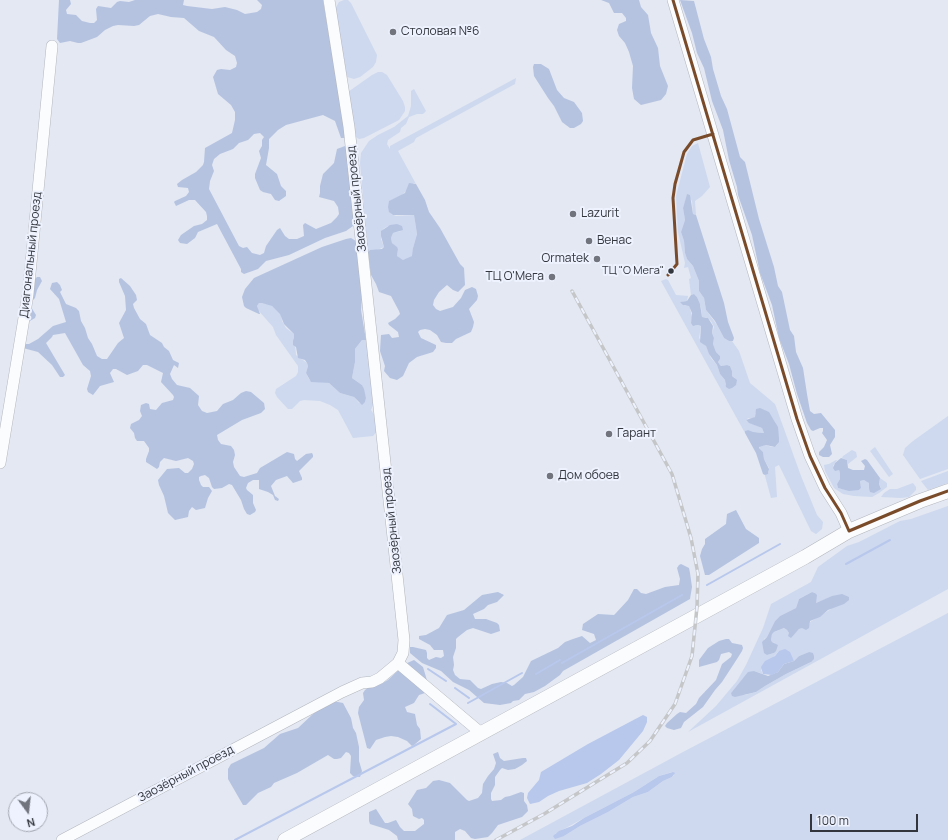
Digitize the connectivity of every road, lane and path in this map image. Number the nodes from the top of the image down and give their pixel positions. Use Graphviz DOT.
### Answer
graph roads {
  1 [pos="329,0"];
  2 [pos="673,0"];
  3 [pos="52,46"];
  4 [pos="0,463"];
  5 [pos="948,491"];
  6 [pos="849,532"];
  7 [pos="398,663"];
  8 [pos="481,733"];
  9 [pos="62,840"];
  10 [pos="285,840"];
  1 -- 7 [label="street, Заозёрный проезд"];
  2 -- 6 [label="street"];
  3 -- 4 [label="street, Диагональный проезд"];
  5 -- 6 [label="main road"];
  6 -- 8 [label="main road"];
  7 -- 8 [label="street"];
  7 -- 9 [label="street, Заозёрный проезд"];
  8 -- 10 [label="main road"];
}
